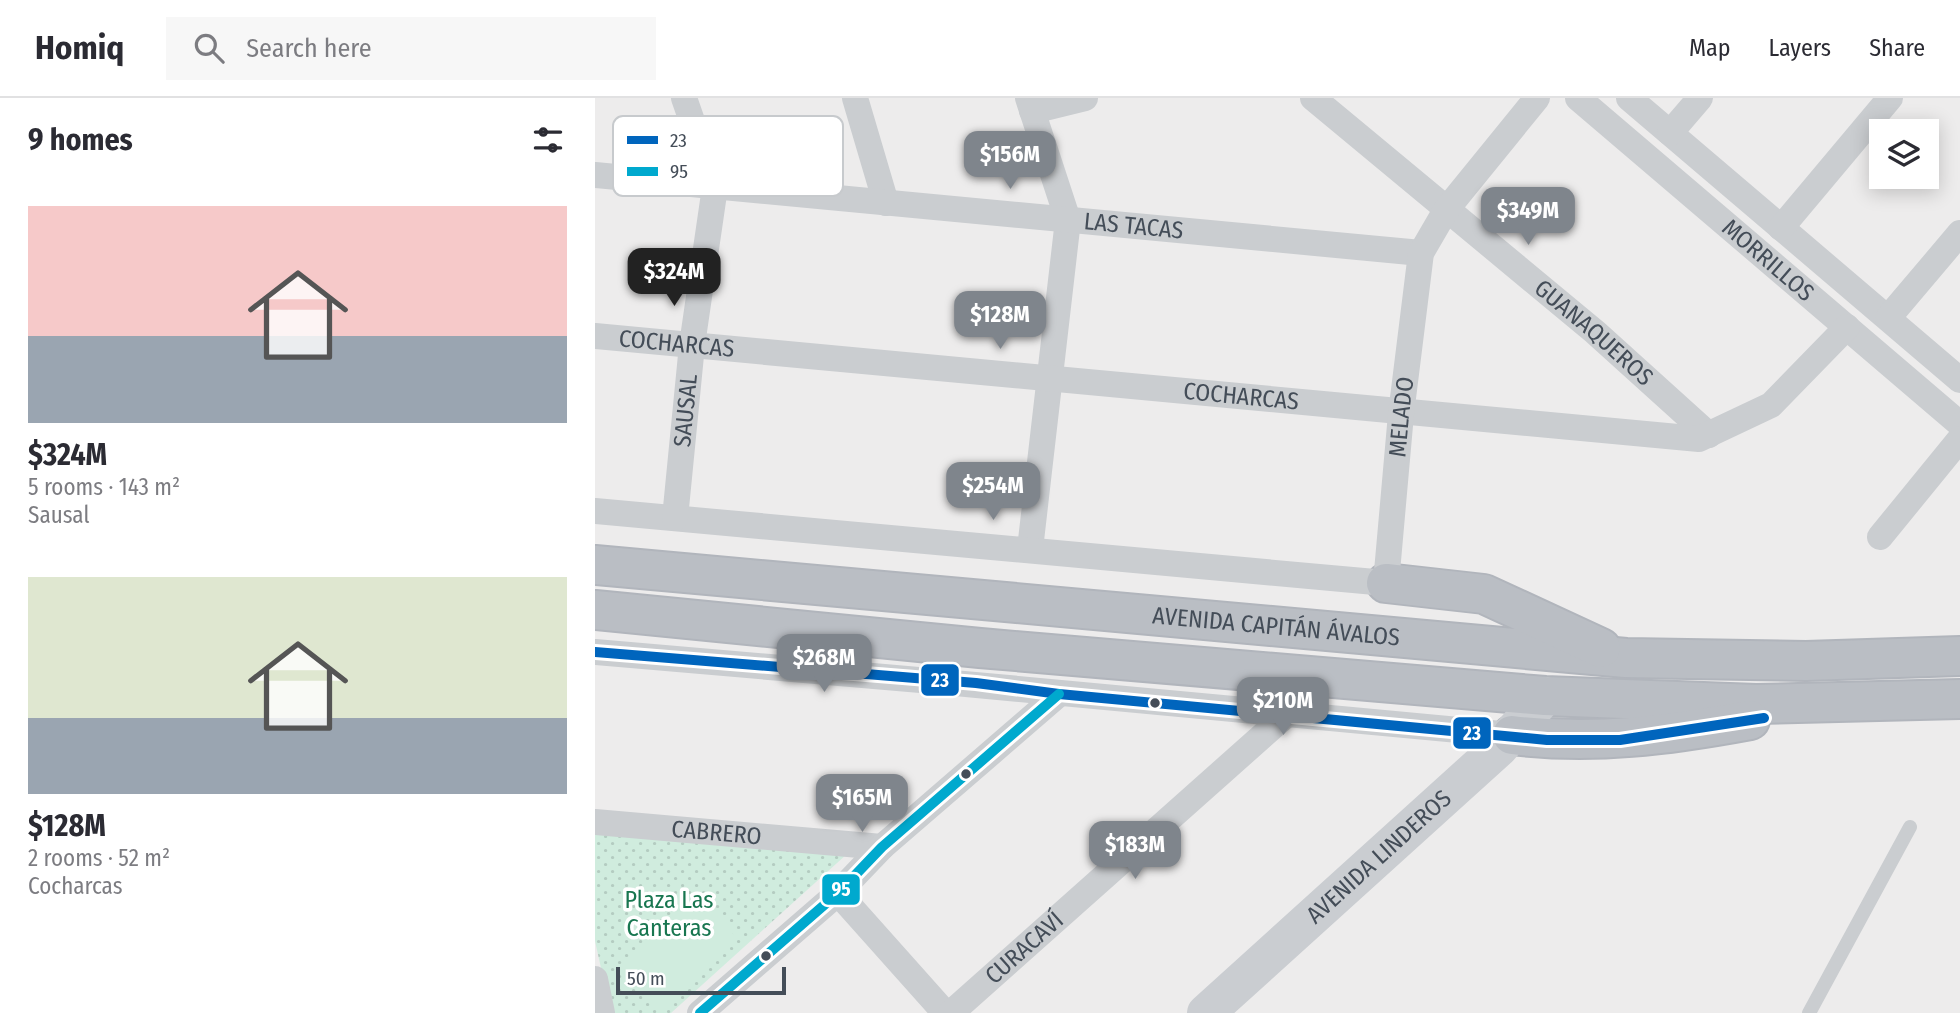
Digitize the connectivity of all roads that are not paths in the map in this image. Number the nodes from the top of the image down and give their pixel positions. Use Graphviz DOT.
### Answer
graph roads {
  1 [pos="684,98"];
  2 [pos="855,98"];
  3 [pos="1085,98"];
  4 [pos="1313,98"];
  5 [pos="1538,98"];
  6 [pos="1578,98"];
  7 [pos="1629,98"];
  8 [pos="1700,98"];
  9 [pos="1890,98"];
  10 [pos="1030,105"];
  11 [pos="690,116"];
  12 [pos="1669,133"];
  13 [pos="595,175"];
  14 [pos="613,177"];
  15 [pos="714,196"];
  16 [pos="818,196"];
  17 [pos="886,202"];
  18 [pos="1446,210"];
  19 [pos="1068,220"];
  20 [pos="1781,228"];
  21 [pos="1960,233"];
  22 [pos="1421,253"];
  23 [pos="1888,318"];
  24 [pos="1847,327"];
  25 [pos="595,336"];
  26 [pos="692,345"];
  27 [pos="1048,380"];
  28 [pos="1960,380"];
  29 [pos="1401,414"];
  30 [pos="1960,424"];
  31 [pos="1709,435"];
  32 [pos="1960,439"];
  33 [pos="595,511"];
  34 [pos="674,518"];
  35 [pos="1880,537"];
  36 [pos="1030,549"];
  37 [pos="595,565"];
  38 [pos="1386,583"];
  39 [pos="595,610"];
  40 [pos="1960,638"];
  41 [pos="595,652"];
  42 [pos="1960,656"];
  43 [pos="1626,659"];
  44 [pos="1855,660"];
  45 [pos="1059,694"];
  46 [pos="1545,696"];
  47 [pos="1960,699"];
  48 [pos="1843,703"];
  49 [pos="1287,714"];
  50 [pos="1512,735"];
  51 [pos="595,822"];
  52 [pos="1910,827"];
  53 [pos="882,847"];
  54 [pos="838,893"];
  55 [pos="595,979"];
  56 [pos="706,1011"];
  57 [pos="602,1013"];
  58 [pos="944,1013"];
  59 [pos="951,1013"];
  60 [pos="1206,1013"];
  61 [pos="1809,1013"];
  1 -- 11 [label="street, SAUSAL"];
  2 -- 17 [label="street"];
  3 -- 10 [label="street"];
  4 -- 18 [label="street, GUANAQUEROS"];
  5 -- 18 [label="street"];
  6 -- 24 [label="street, MORRILLOS"];
  7 -- 12 [label="street, MORRILLOS"];
  8 -- 12 [label="street"];
  9 -- 20 [label="street"];
  10 -- 19 [label="street"];
  12 -- 20 [label="street, MORRILLOS"];
  13 -- 14 [label="street, LAS TACAS"];
  15 -- 26 [label="street, SAUSAL"];
  16 -- 17 [label="street, LAS TACAS"];
  17 -- 19 [label="street, LAS TACAS"];
  18 -- 22 [label="street"];
  18 -- 31 [label="street, GUANAQUEROS"];
  19 -- 22 [label="street, LAS TACAS"];
  19 -- 27 [label="street"];
  20 -- 23 [label="street, MORRILLOS"];
  21 -- 23 [label="street"];
  22 -- 29 [label="street, MELADO"];
  23 -- 28 [label="street, MORRILLOS"];
  24 -- 30 [label="street, MORRILLOS"];
  24 -- 31 [label="street, COCHARCAS"];
  25 -- 26 [label="street, COCHARCAS"];
  26 -- 27 [label="street, COCHARCAS"];
  26 -- 34 [label="street, SAUSAL"];
  27 -- 29 [label="street, COCHARCAS"];
  27 -- 36 [label="street"];
  29 -- 31 [label="street, COCHARCAS"];
  29 -- 38 [label="street, MELADO"];
  32 -- 35 [label="street"];
  33 -- 34 [label="street"];
  34 -- 36 [label="street"];
  36 -- 38 [label="street"];
  37 -- 43 [label="highway, AVENIDA CAPITÁN ÁVALOS"];
  38 -- 43 [label="highway"];
  39 -- 46 [label="highway, AVENIDA CAPITÁN ÁVALOS"];
  40 -- 44 [label="street"];
  41 -- 45 [label="street"];
  42 -- 44 [label="highway, AVENIDA CAPITÁN ÁVALOS"];
  43 -- 44 [label="highway, AVENIDA CAPITÁN ÁVALOS"];
  43 -- 46 [label="highway"];
  45 -- 49 [label="street"];
  45 -- 53 [label="street"];
  46 -- 48 [label="highway, AVENIDA CAPITÁN ÁVALOS"];
  46 -- 50 [label="street, AVENIDA LINDEROS"];
  47 -- 48 [label="highway, AVENIDA CAPITÁN ÁVALOS"];
  48 -- 50 [label="highway"];
  49 -- 50 [label="street"];
  49 -- 59 [label="street, CURACAVÍ"];
  50 -- 60 [label="street, AVENIDA LINDEROS"];
  51 -- 53 [label="street, CABRERO"];
  52 -- 61 [label="lane"];
  53 -- 54 [label="street"];
  54 -- 56 [label="street"];
  54 -- 58 [label="street"];
  55 -- 57 [label="street"];
}
